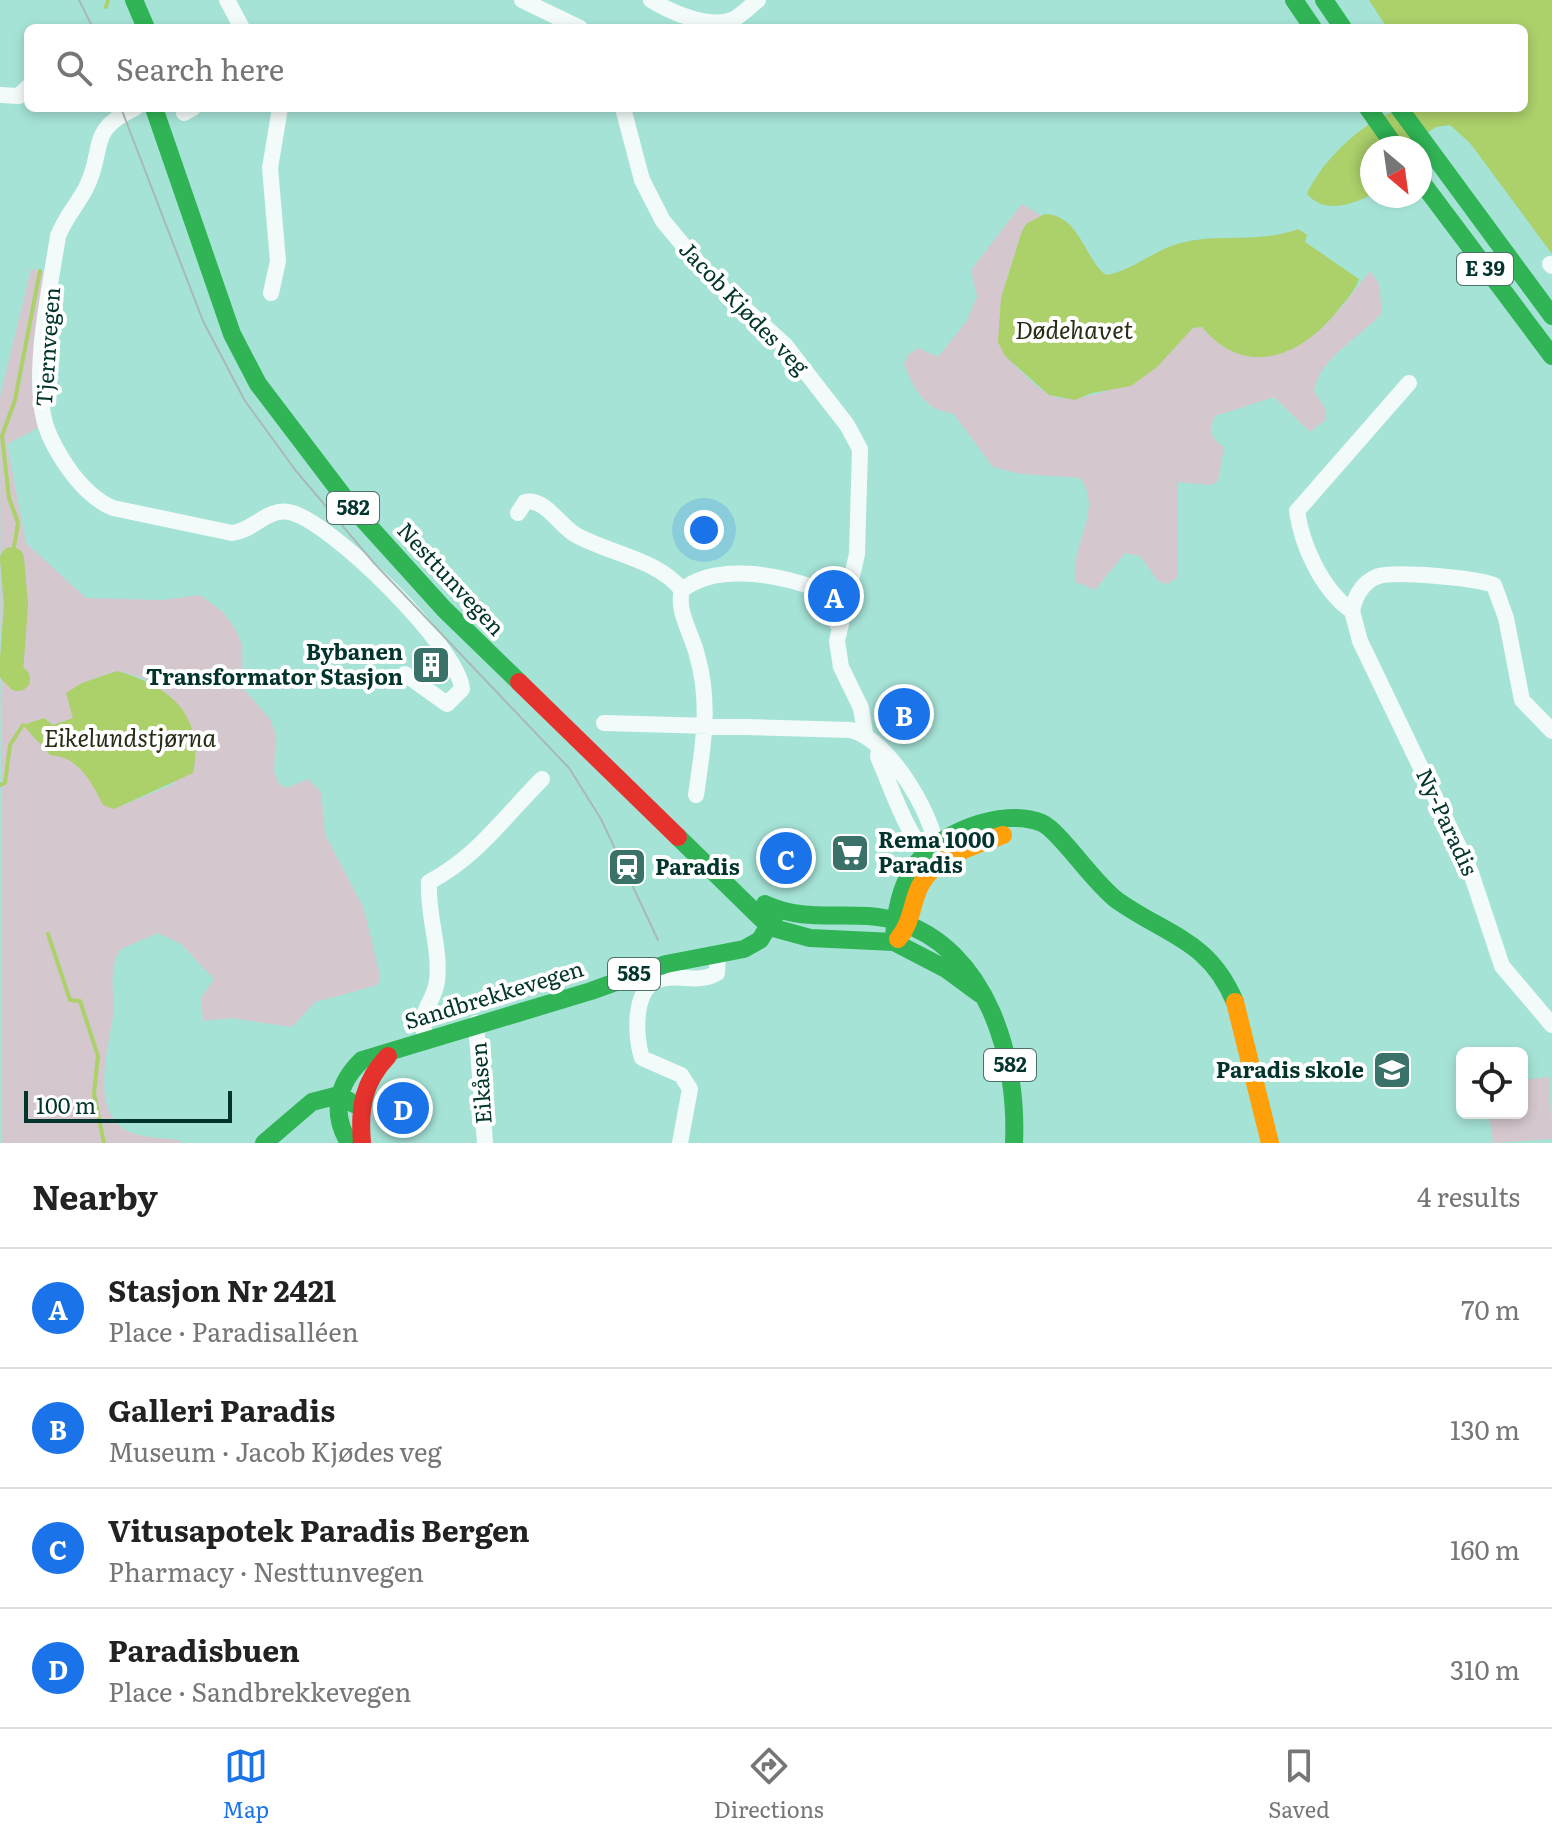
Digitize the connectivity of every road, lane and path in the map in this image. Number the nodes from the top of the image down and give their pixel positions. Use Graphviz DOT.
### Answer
graph roads {
  1 [pos="133,0"];
  2 [pos="522,0"];
  3 [pos="651,0"];
  4 [pos="758,0"];
  5 [pos="1294,0"];
  6 [pos="1324,0"];
  7 [pos="228,3"];
  8 [pos="134,24"];
  9 [pos="144,24"];
  10 [pos="240,24"];
  11 [pos="572,24"];
  12 [pos="1310,24"];
  13 [pos="1340,24"];
  14 [pos="24,91"];
  15 [pos="0,95"];
  16 [pos="128,112"];
  17 [pos="155,112"];
  18 [pos="183,112"];
  19 [pos="279,112"];
  20 [pos="624,112"];
  21 [pos="1402,112"];
  22 [pos="1372,114"];
  23 [pos="1388,136"];
  24 [pos="1432,196"];
  25 [pos="201,236"];
  26 [pos="271,293"];
  27 [pos="1552,316"];
  28 [pos="1552,356"];
  29 [pos="1409,383"];
  30 [pos="518,513"];
  31 [pos="682,590"];
  32 [pos="1352,611"];
  33 [pos="838,625"];
  34 [pos="405,674"];
  35 [pos="706,722"];
  36 [pos="604,723"];
  37 [pos="1552,731"];
  38 [pos="858,732"];
  39 [pos="542,779"];
  40 [pos="696,795"];
  41 [pos="929,857"];
  42 [pos="868,919"];
  43 [pos="773,920"];
  44 [pos="907,925"];
  45 [pos="894,942"];
  46 [pos="718,954"];
  47 [pos="980,994"];
  48 [pos="476,1023"];
  49 [pos="1552,1025"];
  50 [pos="426,1040"];
  51 [pos="394,1051"];
  52 [pos="339,1095"];
  53 [pos="360,1107"];
  54 [pos="338,1117"];
  55 [pos="291,1122"];
  56 [pos="264,1143"];
  57 [pos="349,1143"];
  58 [pos="362,1143"];
  59 [pos="485,1143"];
  60 [pos="680,1143"];
  61 [pos="1014,1143"];
  62 [pos="1270,1143"];
  1 -- 8 [label="main road"];
  1 -- 9 [label="main road"];
  2 -- 11 [label="street"];
  3 -- 4 [label="street"];
  5 -- 12 [label="main road"];
  6 -- 13 [label="main road"];
  7 -- 10 [label="street"];
  14 -- 15 [label="street"];
  16 -- 34 [label="street, Tjernvegen"];
  17 -- 25 [label="main road, Nesttunvegen / 582"];
  18 -- 25 [label="main road, Nesttunvegen / 582"];
  19 -- 26 [label="street"];
  20 -- 33 [label="street, Jacob Kjødes veg"];
  21 -- 27 [label="main road, E 39"];
  22 -- 23 [label="main road"];
  24 -- 28 [label="main road, E 39"];
  25 -- 43 [label="main road, Nesttunvegen / 582"];
  29 -- 32 [label="street, Ny-Paradis"];
  30 -- 31 [label="street"];
  31 -- 33 [label="street"];
  31 -- 35 [label="street"];
  32 -- 37 [label="street"];
  32 -- 49 [label="street, Ny-Paradis"];
  33 -- 38 [label="street, Jacob Kjødes veg"];
  35 -- 36 [label="street"];
  35 -- 38 [label="street"];
  35 -- 40 [label="street"];
  38 -- 41 [label="street"];
  39 -- 50 [label="street"];
  41 -- 42 [label="main road"];
  41 -- 44 [label="main road"];
  41 -- 62 [label="main road"];
  42 -- 43 [label="main road"];
  42 -- 44 [label="main road"];
  43 -- 45 [label="main road, 582"];
  43 -- 46 [label="main road, Sandbrekkevegen / 585"];
  44 -- 45 [label="main road"];
  44 -- 47 [label="main road, 582"];
  45 -- 47 [label="main road, 582"];
  46 -- 48 [label="main road, Sandbrekkevegen / 585"];
  46 -- 60 [label="street"];
  47 -- 61 [label="main road, 582"];
  48 -- 50 [label="main road, Sandbrekkevegen / 585"];
  48 -- 59 [label="street, Eikåsen"];
  50 -- 51 [label="main road, Sandbrekkevegen / 585"];
  51 -- 52 [label="main road, Sandbrekkevegen"];
  51 -- 53 [label="main road"];
  52 -- 53 [label="main road"];
  52 -- 54 [label="main road"];
  52 -- 55 [label="main road"];
  53 -- 54 [label="main road"];
  53 -- 58 [label="main road"];
  54 -- 55 [label="main road"];
  54 -- 57 [label="main road"];
  55 -- 56 [label="main road"];
}
